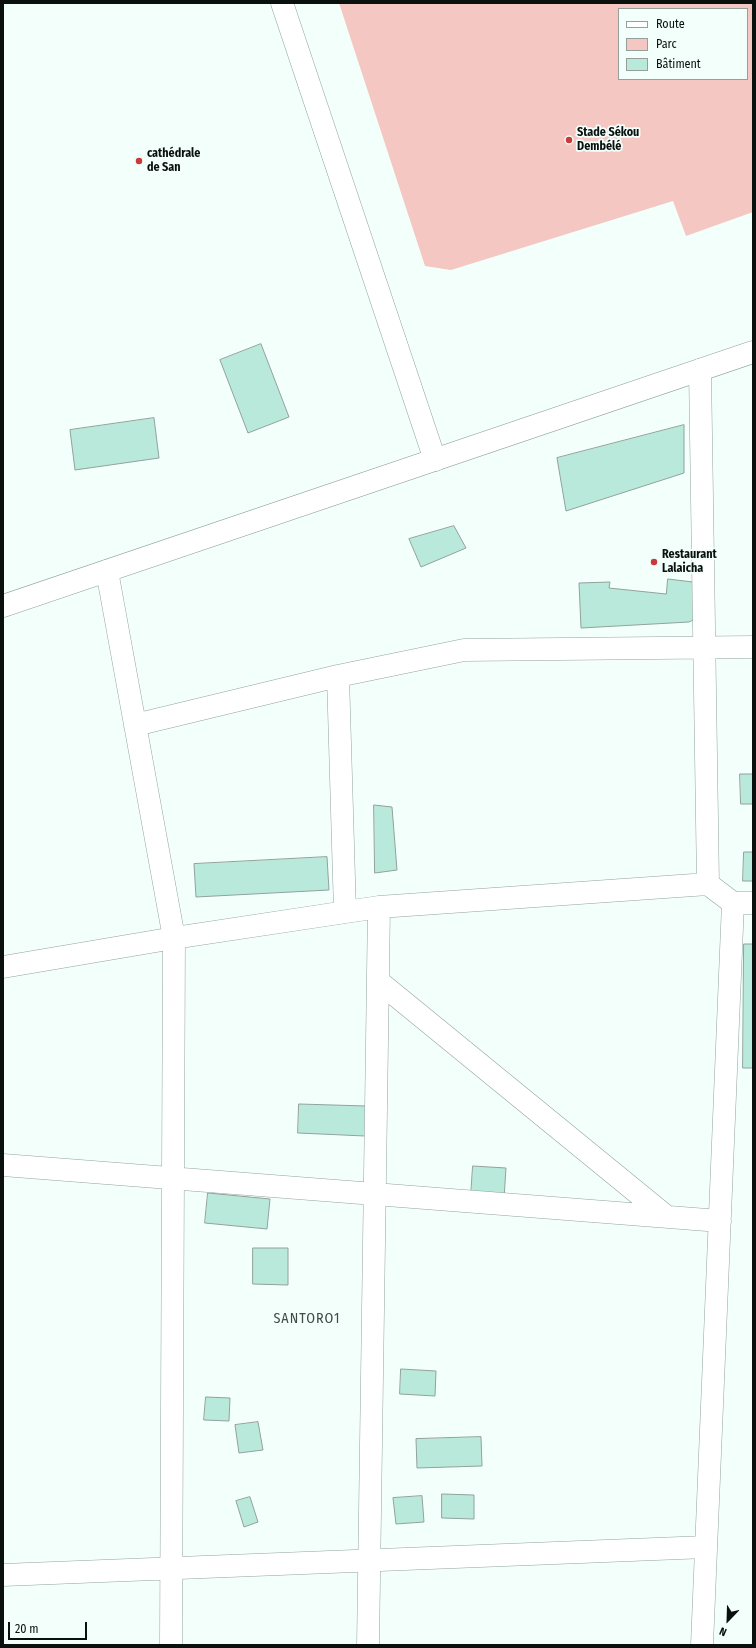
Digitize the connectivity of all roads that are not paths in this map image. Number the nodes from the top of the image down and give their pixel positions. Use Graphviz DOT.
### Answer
graph roads {
  1 [pos="282,3"];
  2 [pos="753,352"];
  3 [pos="700,370"];
  4 [pos="435,460"];
  5 [pos="107,571"];
  6 [pos="3,606"];
  7 [pos="753,647"];
  8 [pos="703,648"];
  9 [pos="338,676"];
  10 [pos="135,725"];
  11 [pos="708,884"];
  12 [pos="743,903"];
  13 [pos="379,907"];
  14 [pos="345,912"];
  15 [pos="174,938"];
  16 [pos="3,966"];
  17 [pos="378,981"];
  18 [pos="3,1165"];
  19 [pos="173,1179"];
  20 [pos="375,1194"];
  21 [pos="667,1217"];
  22 [pos="720,1221"];
  23 [pos="706,1547"];
  24 [pos="369,1561"];
  25 [pos="171,1568"];
  26 [pos="3,1575"];
  27 [pos="171,1645"];
  28 [pos="368,1645"];
  29 [pos="702,1645"];
  1 -- 4 [label="street"];
  2 -- 3 [label="street"];
  3 -- 4 [label="street"];
  3 -- 8 [label="street"];
  4 -- 5 [label="street"];
  5 -- 6 [label="street"];
  5 -- 10 [label="street"];
  7 -- 8 [label="street"];
  8 -- 9 [label="street"];
  8 -- 11 [label="street"];
  9 -- 10 [label="street"];
  9 -- 14 [label="street"];
  10 -- 15 [label="street"];
  11 -- 12 [label="street"];
  11 -- 13 [label="street"];
  12 -- 22 [label="street"];
  13 -- 14 [label="street"];
  13 -- 17 [label="street"];
  14 -- 15 [label="street"];
  15 -- 16 [label="street"];
  15 -- 19 [label="street"];
  17 -- 20 [label="street"];
  17 -- 21 [label="street"];
  18 -- 19 [label="street"];
  19 -- 20 [label="street"];
  19 -- 25 [label="street"];
  20 -- 21 [label="street"];
  20 -- 24 [label="street"];
  21 -- 22 [label="street"];
  22 -- 23 [label="street"];
  23 -- 24 [label="street"];
  23 -- 29 [label="street"];
  24 -- 25 [label="street"];
  24 -- 28 [label="street"];
  25 -- 26 [label="street"];
  25 -- 27 [label="street"];
}
